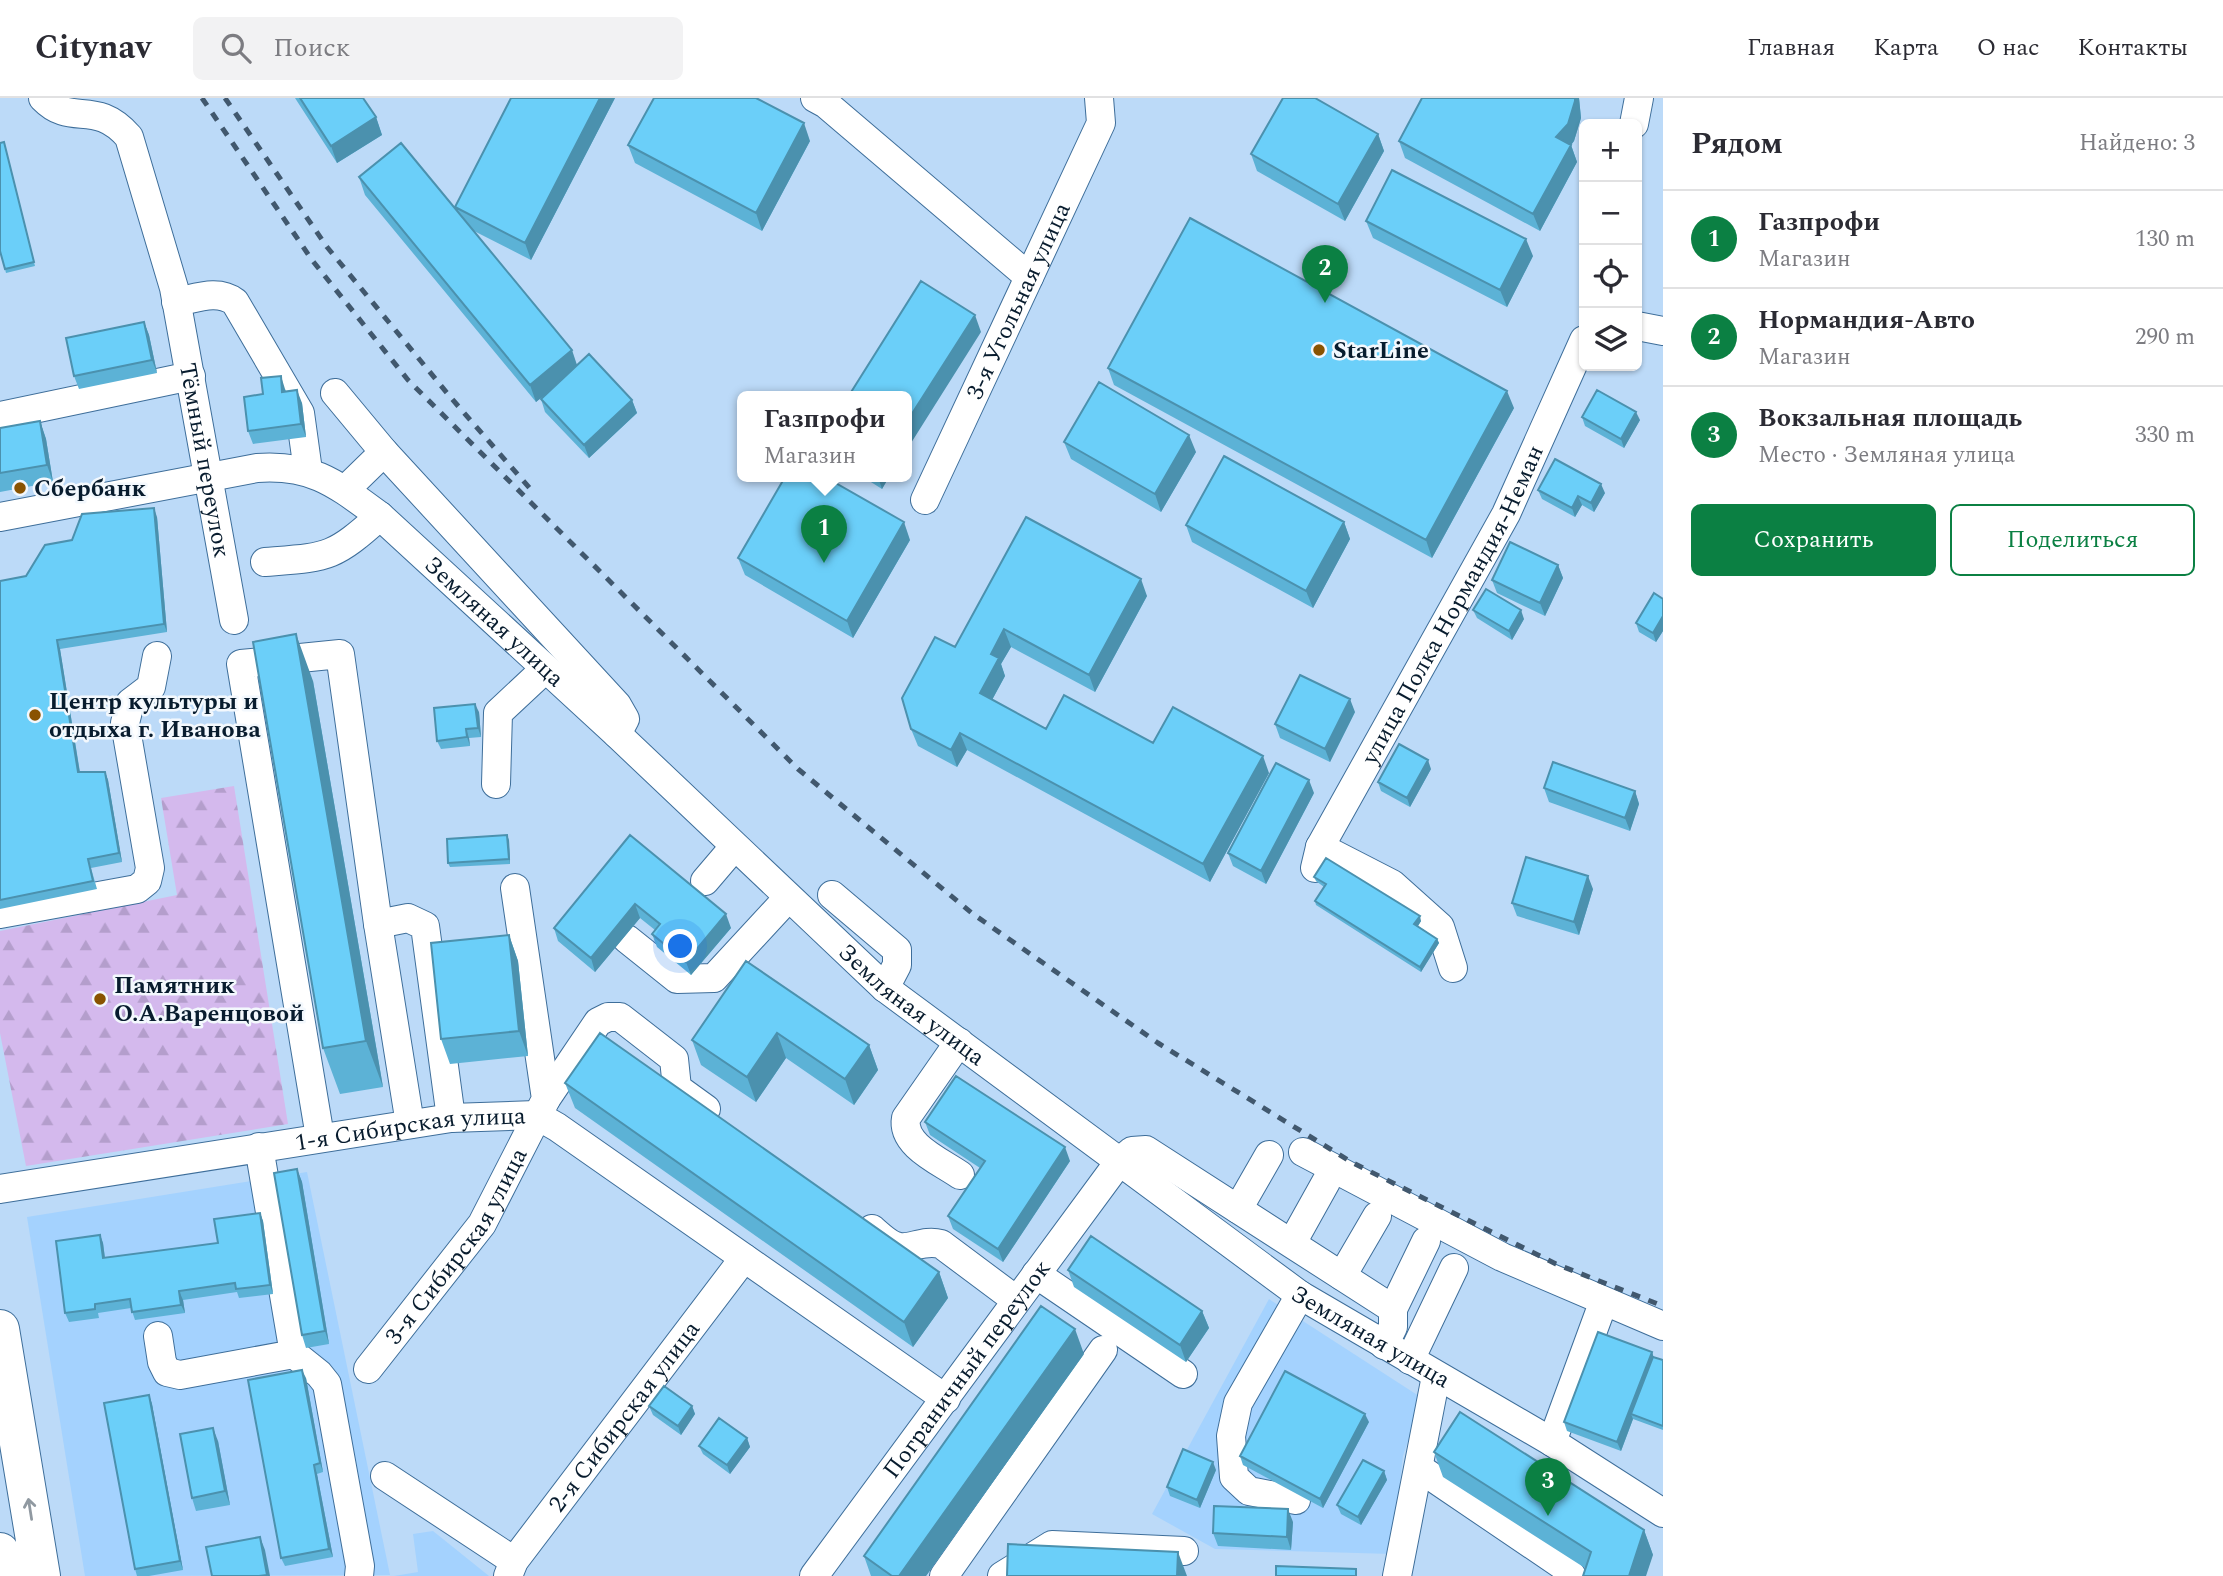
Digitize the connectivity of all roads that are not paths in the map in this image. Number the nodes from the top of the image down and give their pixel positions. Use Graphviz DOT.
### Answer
graph roads {
  1 [pos="43,98"];
  2 [pos="815,98"];
  3 [pos="1099,98"];
  4 [pos="1639,98"];
  5 [pos="1635,119"];
  6 [pos="1029,277"];
  7 [pos="176,302"];
  8 [pos="1642,327"];
  9 [pos="1663,331"];
  10 [pos="1579,351"];
  11 [pos="191,376"];
  12 [pos="335,393"];
  13 [pos="0,416"];
  14 [pos="384,452"];
  15 [pos="308,471"];
  16 [pos="210,476"];
  17 [pos="345,490"];
  18 [pos="925,500"];
  19 [pos="380,516"];
  20 [pos="0,517"];
  21 [pos="265,562"];
  22 [pos="234,620"];
  23 [pos="157,656"];
  24 [pos="544,670"];
  25 [pos="617,734"];
  26 [pos="496,784"];
  27 [pos="733,847"];
  28 [pos="705,881"];
  29 [pos="515,888"];
  30 [pos="832,895"];
  31 [pos="788,899"];
  32 [pos="0,914"];
  33 [pos="378,924"];
  34 [pos="627,939"];
  35 [pos="1453,968"];
  36 [pos="885,988"];
  37 [pos="959,1042"];
  38 [pos="541,1107"];
  39 [pos="451,1118"];
  40 [pos="410,1124"];
  41 [pos="730,1127"];
  42 [pos="320,1137"];
  43 [pos="259,1147"];
  44 [pos="1303,1152"];
  45 [pos="1269,1155"];
  46 [pos="1119,1162"];
  47 [pos="960,1175"];
  48 [pos="1326,1182"];
  49 [pos="0,1189"];
  50 [pos="1238,1209"];
  51 [pos="850,1214"];
  52 [pos="1377,1216"];
  53 [pos="1426,1241"];
  54 [pos="1292,1243"];
  55 [pos="744,1258"];
  56 [pos="1454,1268"];
  57 [pos="1036,1274"];
  58 [pos="1342,1276"];
  59 [pos="1300,1295"];
  60 [pos="1016,1300"];
  61 [pos="1393,1308"];
  62 [pos="1599,1314"];
  63 [pos="1663,1326"];
  64 [pos="0,1329"];
  65 [pos="158,1336"];
  66 [pos="1384,1345"];
  67 [pos="1103,1350"];
  68 [pos="294,1354"];
  69 [pos="1410,1360"];
  70 [pos="368,1369"];
  71 [pos="1183,1374"];
  72 [pos="1437,1376"];
  73 [pos="946,1399"];
  74 [pos="1552,1442"];
  75 [pos="1419,1468"];
  76 [pos="385,1476"];
  77 [pos="1296,1500"];
  78 [pos="1663,1513"];
  79 [pos="1184,1551"];
  80 [pos="0,1552"];
  81 [pos="511,1569"];
  82 [pos="4,1576"];
  83 [pos="41,1576"];
  84 [pos="359,1576"];
  85 [pos="814,1576"];
  86 [pos="944,1576"];
  87 [pos="1002,1576"];
  88 [pos="1397,1576"];
  89 [pos="1572,1576"];
  1 -- 7 [label="street, Тёмный переулок"];
  2 -- 6 [label="street"];
  3 -- 6 [label="street, 3-я Угольная улица"];
  4 -- 5 [label="street"];
  6 -- 18 [label="street, 3-я Угольная улица"];
  7 -- 11 [label="street, Тёмный переулок"];
  7 -- 15 [label="street"];
  8 -- 9 [label="street"];
  10 -- 35 [label="street, улица Полка Нормандия-Неман"];
  11 -- 13 [label="street"];
  11 -- 16 [label="street, Тёмный переулок"];
  12 -- 14 [label="street"];
  14 -- 17 [label="street"];
  14 -- 25 [label="street"];
  15 -- 16 [label="street, Земляная улица"];
  15 -- 17 [label="street, Земляная улица"];
  16 -- 20 [label="street, Земляная улица"];
  16 -- 22 [label="street, Тёмный переулок"];
  17 -- 19 [label="street, Земляная улица"];
  19 -- 21 [label="street"];
  19 -- 24 [label="street, Земляная улица"];
  23 -- 32 [label="street"];
  24 -- 25 [label="street, Земляная улица"];
  24 -- 26 [label="street"];
  25 -- 27 [label="street, Земляная улица"];
  27 -- 28 [label="street"];
  27 -- 31 [label="street, Земляная улица"];
  29 -- 38 [label="street"];
  30 -- 36 [label="street"];
  31 -- 34 [label="street"];
  31 -- 36 [label="street, Земляная улица"];
  33 -- 39 [label="street"];
  33 -- 40 [label="street"];
  33 -- 42 [label="street"];
  36 -- 37 [label="street, Земляная улица"];
  37 -- 46 [label="street, Земляная улица"];
  37 -- 47 [label="street"];
  38 -- 39 [label="street, 1-я Сибирская улица"];
  38 -- 41 [label="street, 3-я Сибирская улица"];
  38 -- 55 [label="street, 1-я Сибирская улица"];
  38 -- 70 [label="street, 3-я Сибирская улица"];
  39 -- 40 [label="street, 1-я Сибирская улица"];
  40 -- 42 [label="street, 1-я Сибирская улица"];
  42 -- 43 [label="street, 1-я Сибирская улица"];
  43 -- 49 [label="street, 1-я Сибирская улица"];
  43 -- 68 [label="street"];
  44 -- 63 [label="street"];
  45 -- 50 [label="street"];
  46 -- 50 [label="street"];
  46 -- 57 [label="street, Пограничный переулок"];
  46 -- 59 [label="street, Земляная улица"];
  48 -- 54 [label="street"];
  50 -- 54 [label="street"];
  51 -- 60 [label="street"];
  52 -- 58 [label="street"];
  53 -- 61 [label="street"];
  54 -- 58 [label="street"];
  55 -- 73 [label="street, 1-я Сибирская улица"];
  55 -- 81 [label="street, 2-я Сибирская улица"];
  56 -- 69 [label="street"];
  57 -- 60 [label="street, Пограничный переулок"];
  57 -- 71 [label="street"];
  58 -- 61 [label="street"];
  59 -- 66 [label="street, Земляная улица"];
  59 -- 77 [label="street"];
  60 -- 73 [label="street, Пограничный переулок"];
  61 -- 66 [label="street"];
  62 -- 74 [label="street"];
  83 -- 64 [label="highway, one-way"];
  65 -- 68 [label="street"];
  66 -- 69 [label="street, Земляная улица"];
  67 -- 86 [label="street"];
  68 -- 84 [label="street"];
  69 -- 72 [label="street, Земляная улица"];
  72 -- 74 [label="street, Земляная улица"];
  72 -- 75 [label="street"];
  73 -- 85 [label="street, Пограничный переулок"];
  74 -- 78 [label="street, Земляная улица"];
  75 -- 88 [label="street"];
  75 -- 89 [label="street"];
  76 -- 81 [label="street"];
  79 -- 87 [label="street"];
  80 -- 82 [label="highway"];
}
